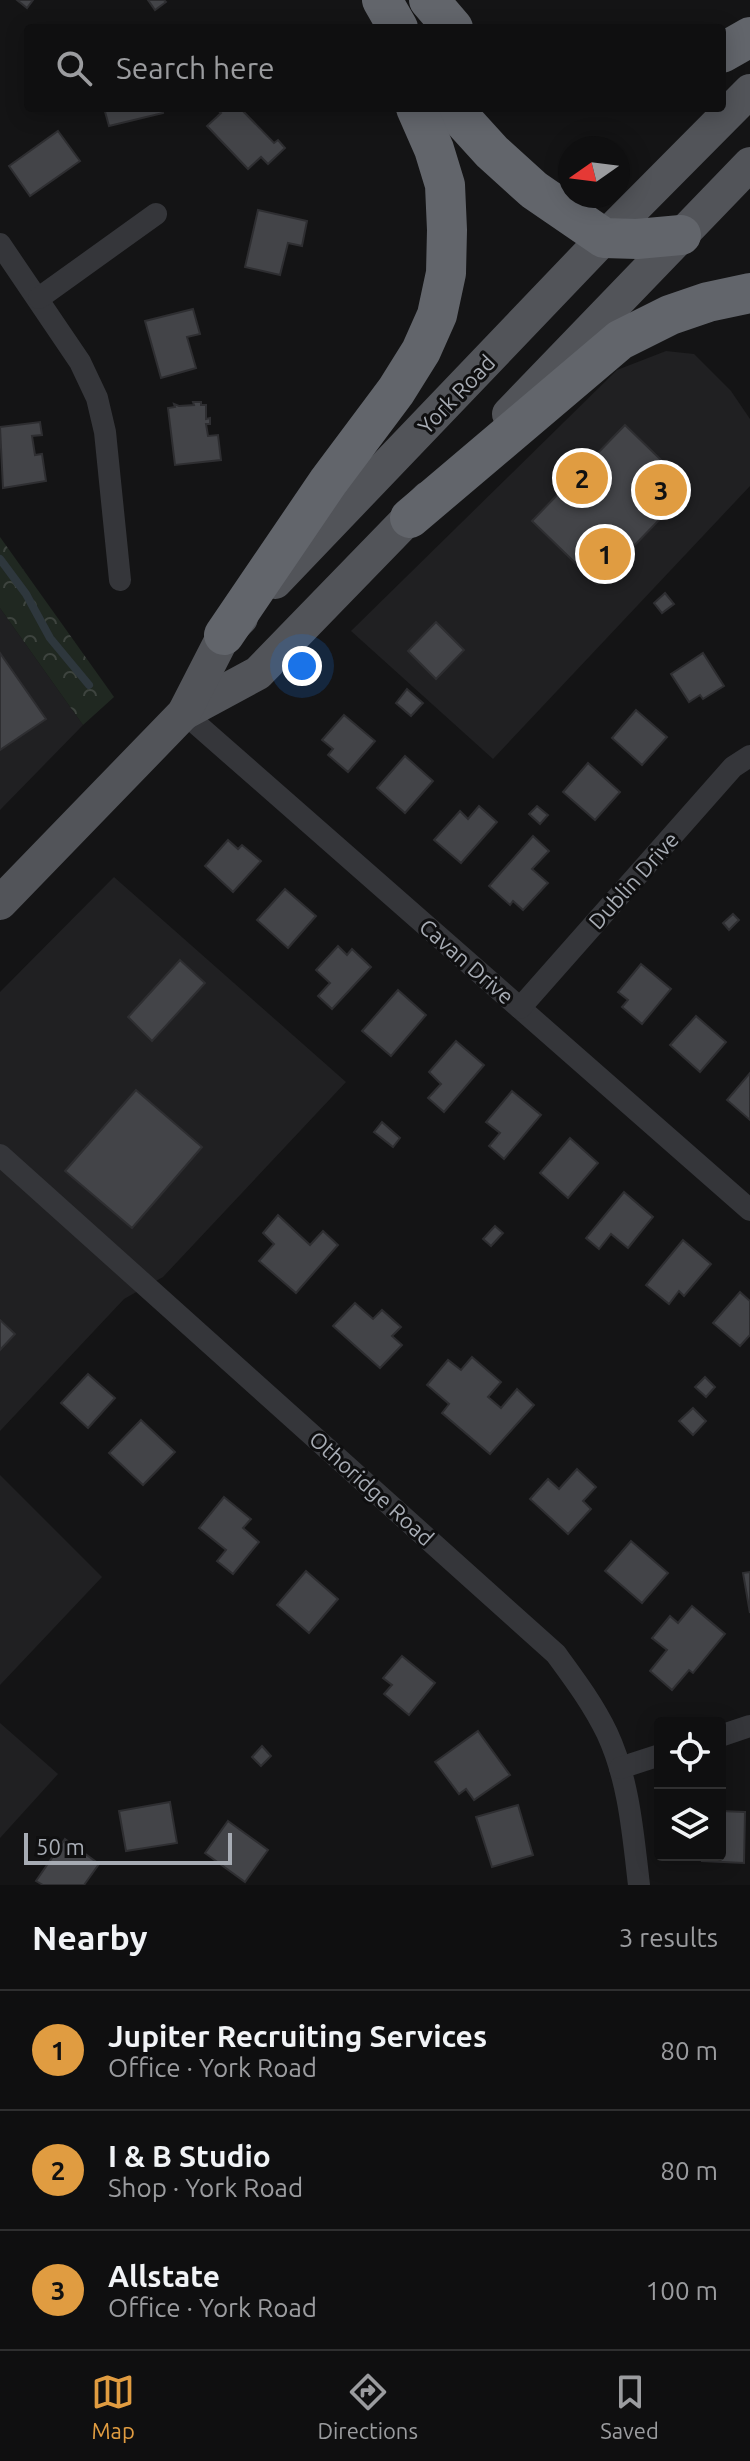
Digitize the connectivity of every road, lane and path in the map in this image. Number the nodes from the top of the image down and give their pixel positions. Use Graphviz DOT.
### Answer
graph roads {
  1 [pos="367,0"];
  2 [pos="382,0"];
  3 [pos="429,0"];
  4 [pos="377,24"];
  5 [pos="396,24"];
  6 [pos="450,24"];
  7 [pos="750,37"];
  8 [pos="726,51"];
  9 [pos="750,91"];
  10 [pos="418,112"];
  11 [pos="456,112"];
  12 [pos="750,164"];
  13 [pos="156,214"];
  14 [pos="681,235"];
  15 [pos="604,238"];
  16 [pos="0,244"];
  17 [pos="750,293"];
  18 [pos="39,298"];
  19 [pos="410,518"];
  20 [pos="120,580"];
  21 [pos="224,635"];
  22 [pos="184,713"];
  23 [pos="750,756"];
  24 [pos="0,903"];
  25 [pos="520,1008"];
  26 [pos="0,1155"];
  27 [pos="750,1210"];
  28 [pos="750,1726"];
  29 [pos="726,1734"];
  30 [pos="654,1757"];
  31 [pos="620,1768"];
  32 [pos="639,1885"];
  1 -- 4 [label="highway"];
  2 -- 5 [label="highway"];
  3 -- 6 [label="highway"];
  7 -- 8 [label="highway"];
  9 -- 15 [label="main road, York Road"];
  10 -- 21 [label="highway"];
  11 -- 15 [label="highway"];
  12 -- 14 [label="main road, York Road"];
  13 -- 18 [label="street"];
  14 -- 15 [label="highway"];
  14 -- 19 [label="main road, York Road"];
  15 -- 21 [label="main road, York Road"];
  16 -- 18 [label="street"];
  17 -- 19 [label="highway"];
  18 -- 20 [label="street"];
  19 -- 22 [label="main road, York Road"];
  21 -- 22 [label="main road, York Road"];
  22 -- 24 [label="main road, York Road"];
  22 -- 25 [label="street, Cavan Drive"];
  23 -- 25 [label="street, Dublin Drive"];
  25 -- 27 [label="street, Cavan Drive"];
  26 -- 31 [label="street, Othoridge Road"];
  28 -- 29 [label="street"];
  30 -- 31 [label="street"];
  31 -- 32 [label="street, Othoridge Road"];
}
